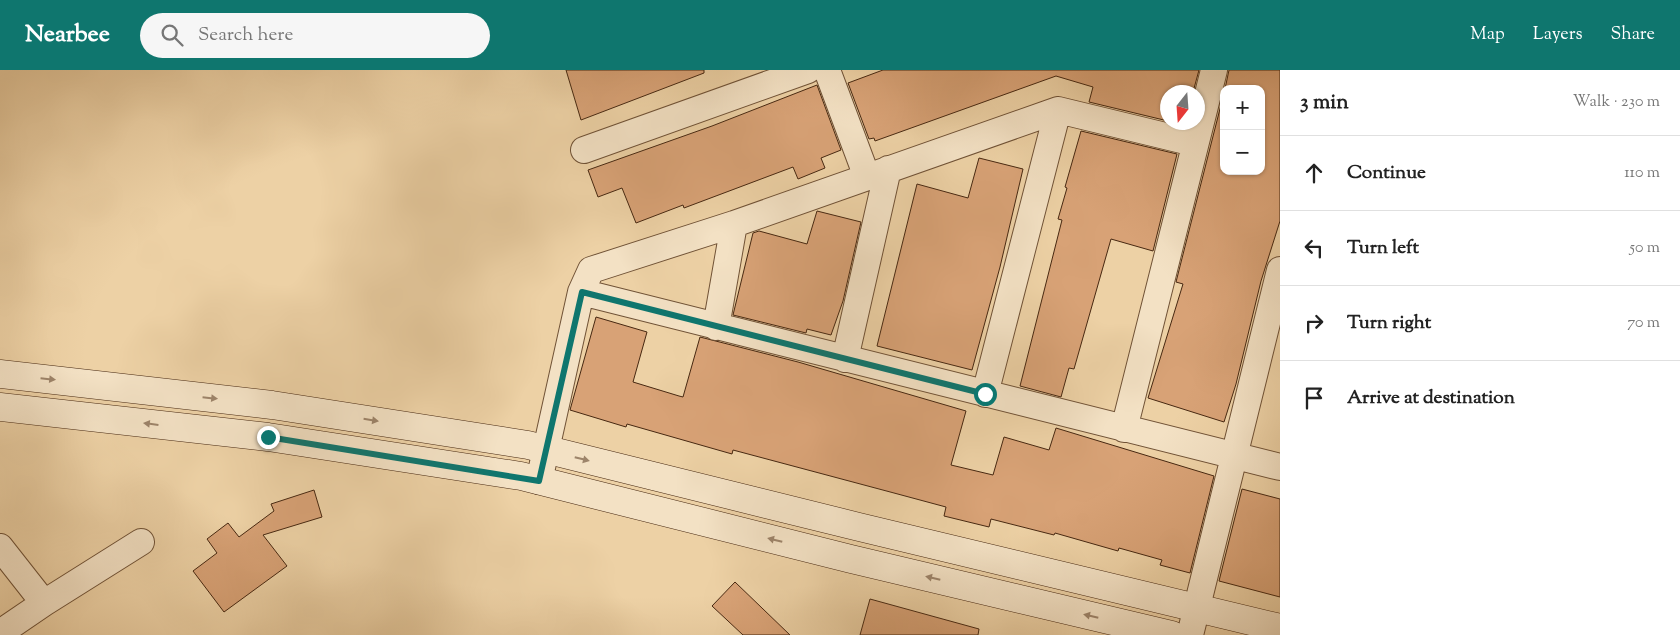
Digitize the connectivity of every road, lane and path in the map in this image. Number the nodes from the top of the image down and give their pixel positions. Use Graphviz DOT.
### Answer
graph roads {
  1 [pos="808,70"];
  2 [pos="827,70"];
  3 [pos="1214,70"];
  4 [pos="1058,110"];
  5 [pos="1194,143"];
  6 [pos="584,150"];
  7 [pos="877,173"];
  8 [pos="734,224"];
  9 [pos="1280,270"];
  10 [pos="582,292"];
  11 [pos="716,327"];
  12 [pos="845,359"];
  13 [pos="0,374"];
  14 [pos="985,394"];
  15 [pos="0,407"];
  16 [pos="1124,429"];
  17 [pos="546,450"];
  18 [pos="1234,456"];
  19 [pos="1280,468"];
  20 [pos="539,481"];
  21 [pos="141,542"];
  22 [pos="0,546"];
  23 [pos="44,603"];
  24 [pos="1196,607"];
  25 [pos="1280,628"];
  26 [pos="0,633"];
  27 [pos="1172,635"];
  28 [pos="1190,635"];
  1 -- 6 [label="street"];
  2 -- 7 [label="street"];
  3 -- 5 [label="street"];
  4 -- 5 [label="street"];
  4 -- 7 [label="street"];
  4 -- 14 [label="street"];
  5 -- 16 [label="street"];
  7 -- 8 [label="street"];
  7 -- 12 [label="street"];
  8 -- 10 [label="street"];
  8 -- 11 [label="street"];
  9 -- 18 [label="street"];
  10 -- 11 [label="street"];
  10 -- 17 [label="street"];
  11 -- 12 [label="street"];
  12 -- 14 [label="street"];
  13 -- 17 [label="main road, one-way"];
  14 -- 16 [label="street"];
  20 -- 15 [label="main road, one-way"];
  16 -- 18 [label="street"];
  17 -- 20 [label="street"];
  17 -- 24 [label="main road, one-way"];
  18 -- 19 [label="street"];
  18 -- 24 [label="street"];
  27 -- 20 [label="main road, one-way"];
  21 -- 23 [label="street"];
  22 -- 23 [label="street"];
  23 -- 26 [label="street"];
  24 -- 25 [label="main road"];
  24 -- 28 [label="street"];
}
